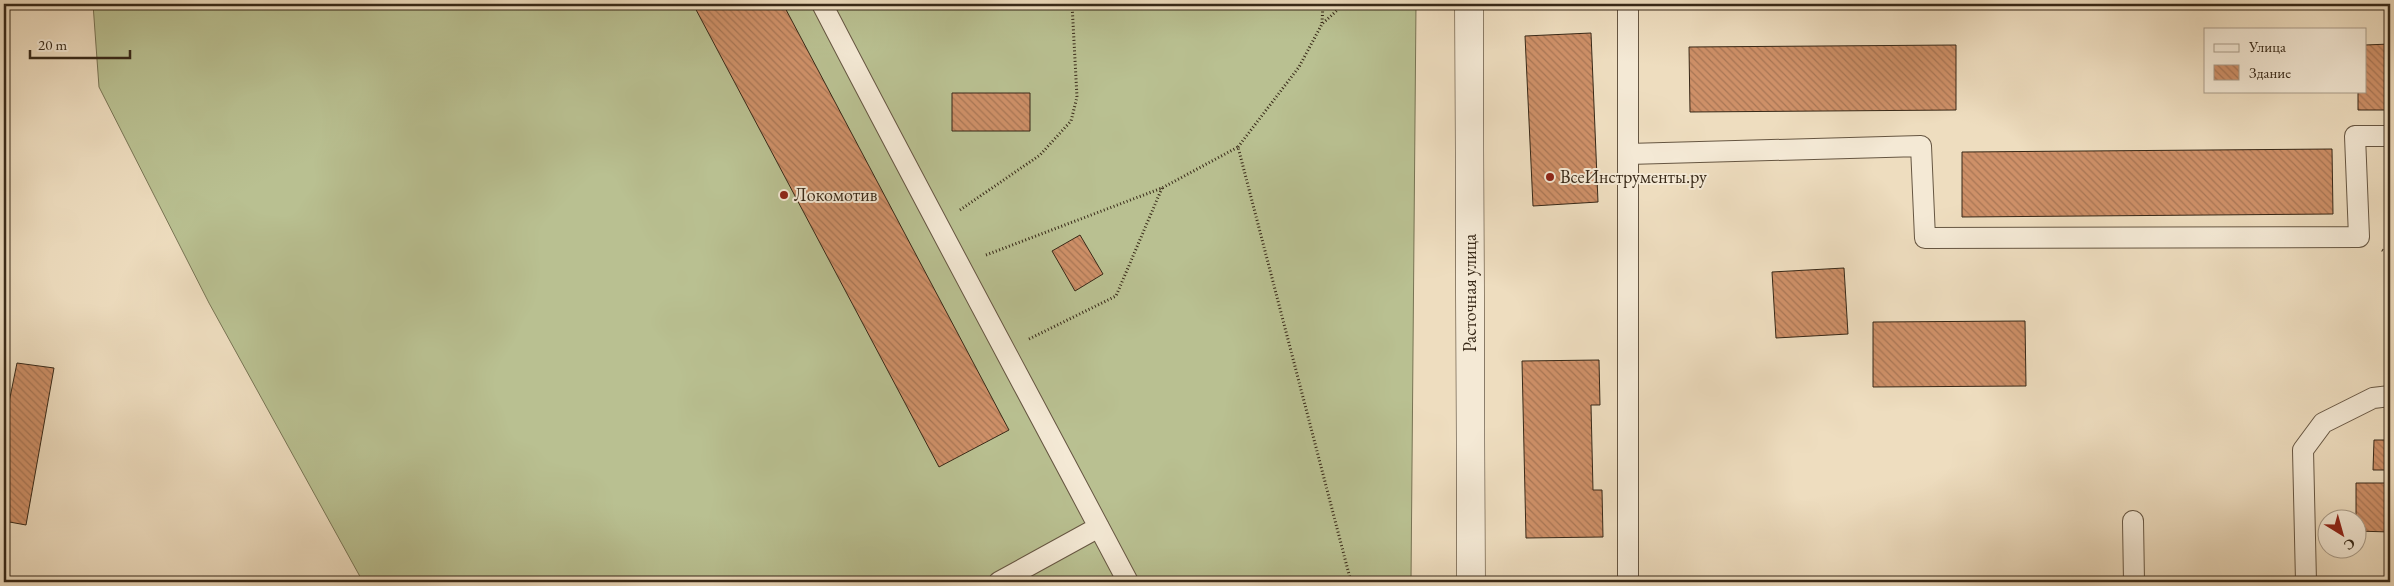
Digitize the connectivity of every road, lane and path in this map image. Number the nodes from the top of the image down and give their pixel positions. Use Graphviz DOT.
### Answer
graph roads {
  1 [pos="822,4"];
  2 [pos="1072,4"];
  3 [pos="1323,4"];
  4 [pos="1344,4"];
  5 [pos="1469,4"];
  6 [pos="1628,4"];
  7 [pos="1322,24"];
  8 [pos="2390,136"];
  9 [pos="1238,147"];
  10 [pos="1628,154"];
  11 [pos="1162,188"];
  12 [pos="937,225"];
  13 [pos="958,266"];
  14 [pos="1006,350"];
  15 [pos="2390,396"];
  16 [pos="2133,521"];
  17 [pos="1099,527"];
  18 [pos="999,582"];
  19 [pos="1128,582"];
  20 [pos="1351,582"];
  21 [pos="1471,582"];
  22 [pos="1628,582"];
  23 [pos="2134,582"];
  24 [pos="2306,582"];
  1 -- 12 [label="lane"];
  2 -- 12 [label="path"];
  3 -- 7 [label="path"];
  4 -- 7 [label="path"];
  5 -- 21 [label="main road, Расточная улица"];
  6 -- 10 [label="lane"];
  7 -- 9 [label="path"];
  8 -- 10 [label="lane"];
  9 -- 11 [label="path"];
  9 -- 20 [label="path"];
  10 -- 22 [label="lane"];
  11 -- 13 [label="path"];
  11 -- 14 [label="path"];
  12 -- 13 [label="lane"];
  13 -- 14 [label="lane"];
  14 -- 17 [label="lane"];
  15 -- 24 [label="lane"];
  16 -- 23 [label="lane"];
  17 -- 18 [label="lane"];
  17 -- 19 [label="lane"];
}
